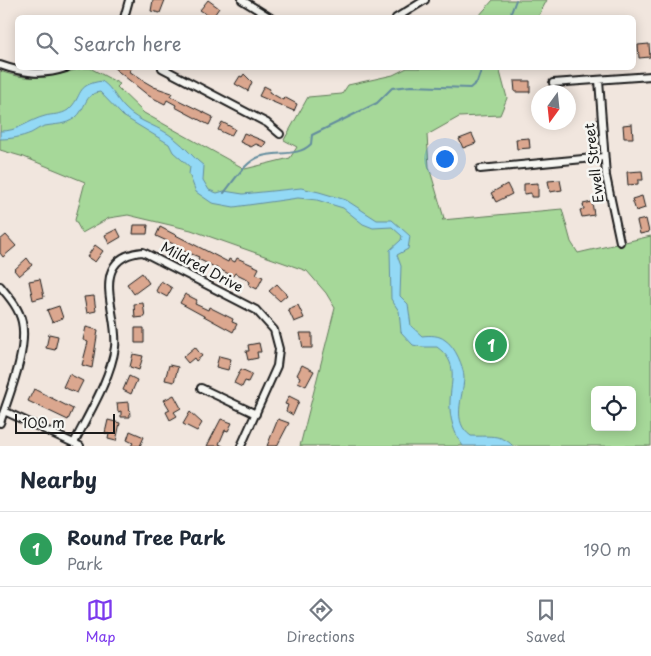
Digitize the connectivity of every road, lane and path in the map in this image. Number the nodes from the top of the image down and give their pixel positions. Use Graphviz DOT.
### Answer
graph roads {
  1 [pos="130,0"];
  2 [pos="242,0"];
  3 [pos="425,0"];
  4 [pos="126,15"];
  5 [pos="266,15"];
  6 [pos="401,15"];
  7 [pos="0,65"];
  8 [pos="15,69"];
  9 [pos="19,70"];
  10 [pos="59,70"];
  11 [pos="166,70"];
  12 [pos="651,76"];
  13 [pos="599,80"];
  14 [pos="553,83"];
  15 [pos="280,134"];
  16 [pos="604,157"];
  17 [pos="480,169"];
  18 [pos="620,242"];
  19 [pos="0,286"];
  20 [pos="201,388"];
  21 [pos="4,410"];
  22 [pos="256,414"];
  23 [pos="0,423"];
  24 [pos="77,445"];
  25 [pos="241,446"];
  1 -- 4 [label="street"];
  2 -- 5 [label="street"];
  3 -- 6 [label="street"];
  7 -- 8 [label="street"];
  9 -- 10 [label="street"];
  11 -- 15 [label="street"];
  12 -- 13 [label="street"];
  13 -- 14 [label="street"];
  13 -- 16 [label="street, Ewell Street"];
  16 -- 17 [label="street"];
  16 -- 18 [label="street, Ewell Street"];
  19 -- 21 [label="street"];
  20 -- 22 [label="street"];
  21 -- 23 [label="street"];
  21 -- 24 [label="street"];
  22 -- 24 [label="street, Mildred Drive"];
  22 -- 25 [label="street, Mildred Drive"];
}
